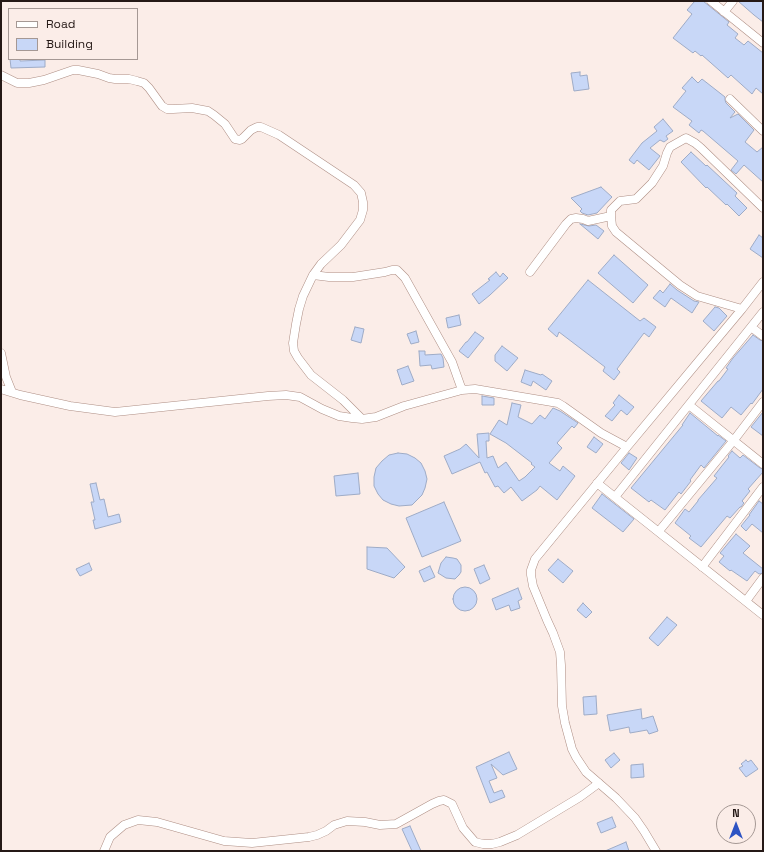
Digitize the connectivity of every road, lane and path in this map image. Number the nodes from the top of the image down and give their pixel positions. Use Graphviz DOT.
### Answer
graph roads {
  1 [pos="711,1"];
  2 [pos="732,1"];
  3 [pos="724,12"];
  4 [pos="763,43"];
  5 [pos="1,76"];
  6 [pos="730,99"];
  7 [pos="763,131"];
  8 [pos="763,208"];
  9 [pos="610,216"];
  10 [pos="530,272"];
  11 [pos="313,275"];
  12 [pos="763,282"];
  13 [pos="742,309"];
  14 [pos="763,312"];
  15 [pos="751,327"];
  16 [pos="763,336"];
  17 [pos="1,353"];
  18 [pos="1,389"];
  19 [pos="462,390"];
  20 [pos="12,392"];
  21 [pos="763,402"];
  22 [pos="689,405"];
  23 [pos="362,419"];
  24 [pos="734,440"];
  25 [pos="627,446"];
  26 [pos="763,464"];
  27 [pos="597,482"];
  28 [pos="763,487"];
  29 [pos="615,497"];
  30 [pos="658,532"];
  31 [pos="702,567"];
  32 [pos="763,578"];
  33 [pos="746,601"];
  34 [pos="763,615"];
  35 [pos="599,783"];
  36 [pos="104,851"];
  37 [pos="656,851"];
  1 -- 3 [label="street"];
  2 -- 3 [label="street"];
  3 -- 4 [label="street"];
  5 -- 11 [label="street"];
  6 -- 7 [label="street"];
  8 -- 9 [label="street"];
  9 -- 10 [label="street"];
  9 -- 13 [label="street"];
  11 -- 19 [label="street"];
  11 -- 23 [label="street"];
  12 -- 13 [label="street"];
  13 -- 25 [label="street"];
  14 -- 15 [label="street"];
  15 -- 16 [label="street"];
  15 -- 22 [label="street"];
  17 -- 20 [label="street"];
  18 -- 20 [label="street"];
  19 -- 23 [label="street"];
  19 -- 25 [label="street"];
  20 -- 23 [label="street"];
  21 -- 24 [label="street"];
  22 -- 24 [label="street"];
  22 -- 29 [label="street"];
  24 -- 26 [label="street"];
  24 -- 30 [label="street"];
  25 -- 27 [label="street"];
  27 -- 29 [label="street"];
  27 -- 35 [label="street"];
  28 -- 31 [label="street"];
  29 -- 30 [label="street"];
  30 -- 31 [label="street"];
  31 -- 33 [label="street"];
  32 -- 33 [label="street"];
  33 -- 34 [label="street"];
  35 -- 36 [label="street"];
  35 -- 37 [label="street"];
}
